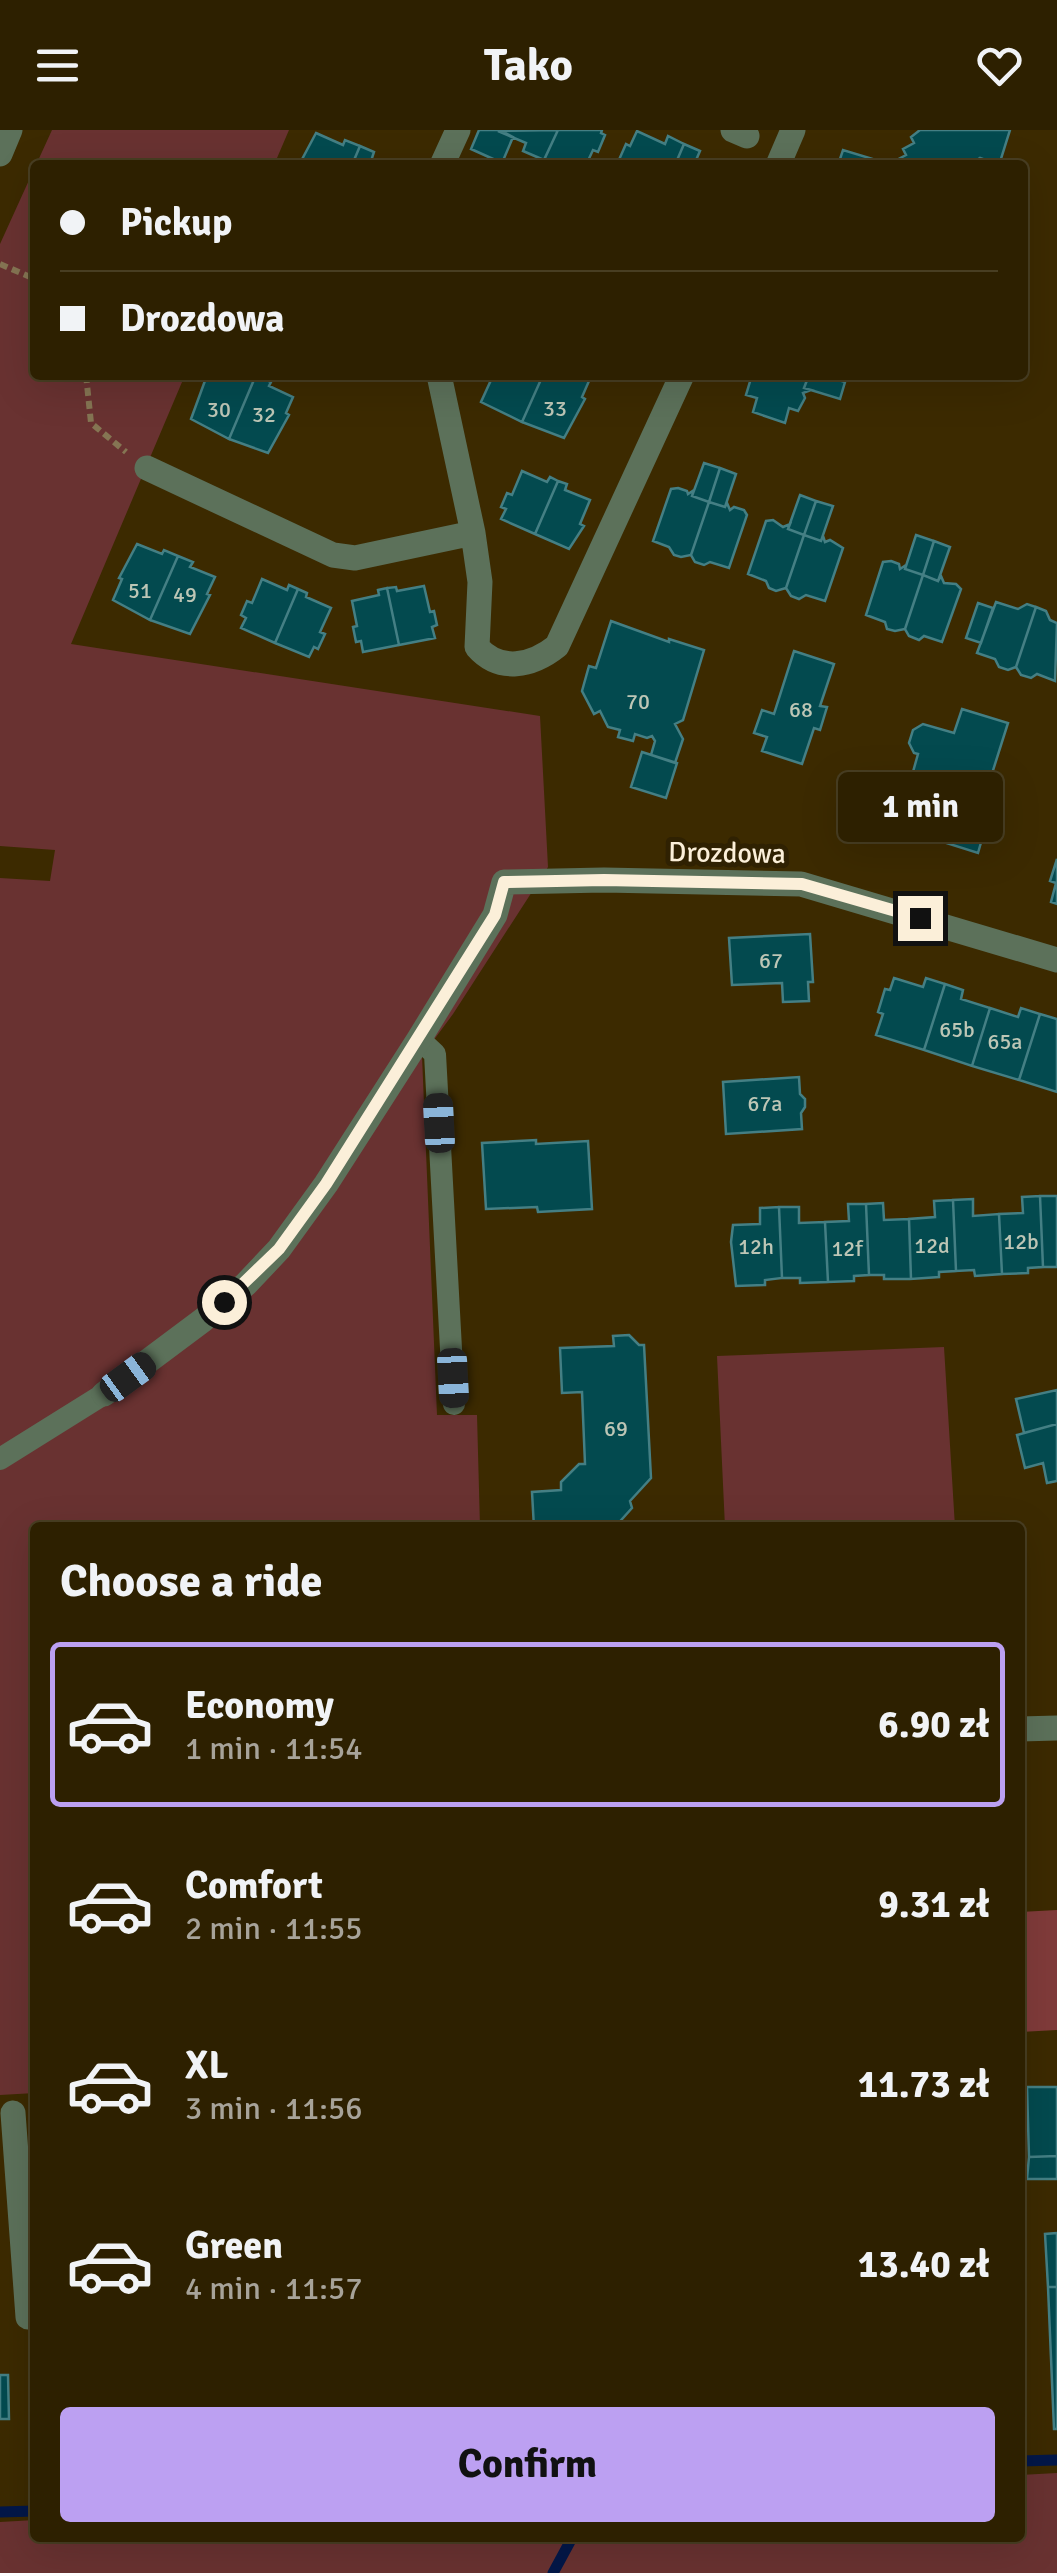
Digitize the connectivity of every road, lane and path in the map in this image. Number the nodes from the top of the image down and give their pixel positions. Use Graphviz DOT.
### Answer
graph roads {
  1 [pos="10,130"];
  2 [pos="458,130"];
  3 [pos="793,130"];
  4 [pos="0,154"];
  5 [pos="444,160"];
  6 [pos="780,160"];
  7 [pos="0,264"];
  8 [pos="30,278"];
  9 [pos="87,380"];
  10 [pos="440,380"];
  11 [pos="680,380"];
  12 [pos="147,468"];
  13 [pos="473,533"];
  14 [pos="1057,960"];
  15 [pos="419,1040"];
  16 [pos="104,1394"];
  17 [pos="454,1404"];
  18 [pos="0,1458"];
  19 [pos="1057,1728"];
  20 [pos="1025,1729"];
  21 [pos="16,2113"];
  22 [pos="28,2317"];
  1 -- 4 [label="street"];
  2 -- 5 [label="street"];
  3 -- 6 [label="street"];
  7 -- 8 [label="path"];
  9 -- 12 [label="path"];
  10 -- 13 [label="street"];
  11 -- 13 [label="street"];
  12 -- 13 [label="street"];
  14 -- 15 [label="street, Drozdowa"];
  15 -- 16 [label="street"];
  15 -- 17 [label="lane"];
  16 -- 18 [label="lane"];
  19 -- 20 [label="street"];
  21 -- 22 [label="street"];
}
